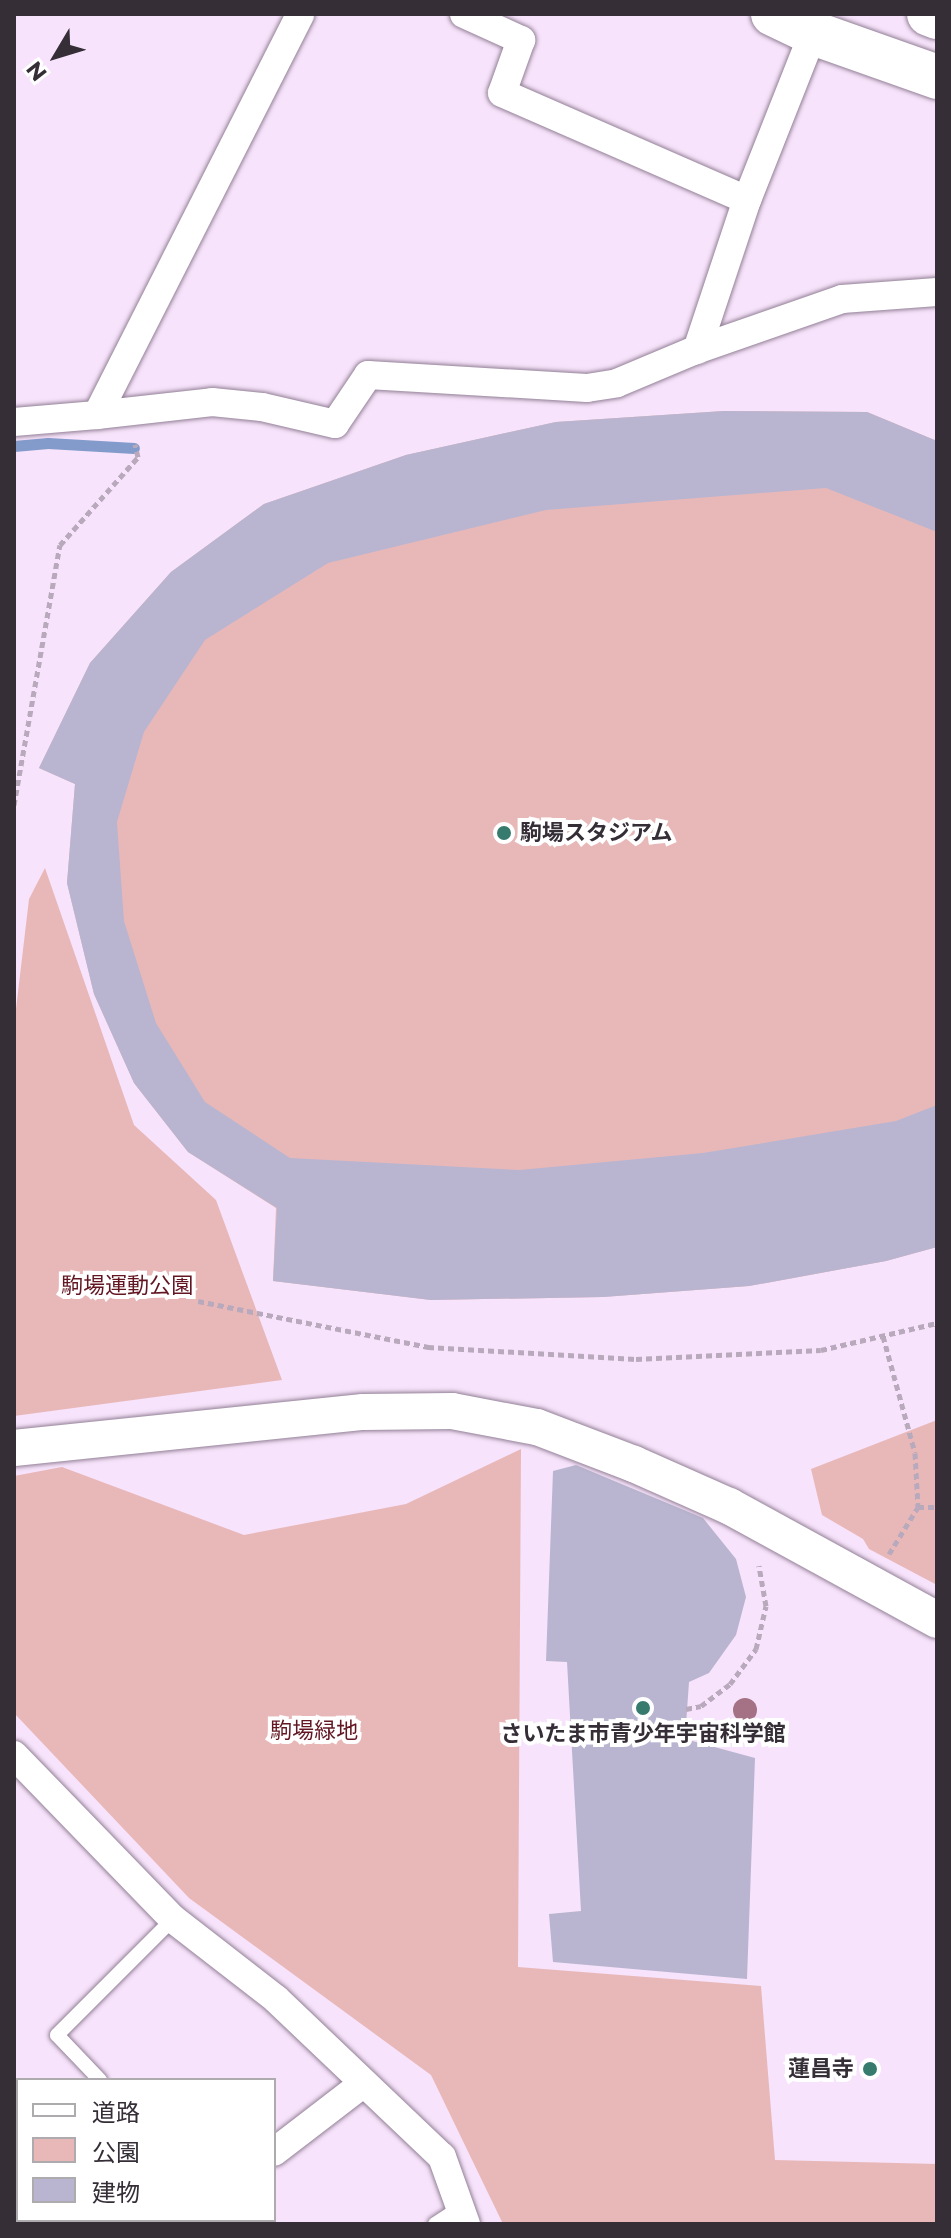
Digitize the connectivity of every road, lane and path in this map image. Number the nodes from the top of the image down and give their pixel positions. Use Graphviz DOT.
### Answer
graph roads {
  1 [pos="300,14"];
  2 [pos="464,14"];
  3 [pos="773,14"];
  4 [pos="929,14"];
  5 [pos="937,17"];
  6 [pos="813,33"];
  7 [pos="937,77"];
  8 [pos="747,200"];
  9 [pos="937,292"];
  10 [pos="697,350"];
  11 [pos="97,415"];
  12 [pos="14,422"];
  13 [pos="135,442"];
  14 [pos="14,805"];
  15 [pos="198,1301"];
  16 [pos="937,1323"];
  17 [pos="883,1336"];
  18 [pos="14,1448"];
  19 [pos="918,1507"];
  20 [pos="937,1507"];
  21 [pos="885,1561"];
  22 [pos="758,1564"];
  23 [pos="937,1620"];
  24 [pos="686,1709"];
  25 [pos="14,1755"];
  26 [pos="173,1919"];
  27 [pos="98,2078"];
  28 [pos="364,2083"];
  29 [pos="276,2150"];
  30 [pos="463,2216"];
  31 [pos="435,2224"];
  1 -- 11 [label="street"];
  2 -- 8 [label="street"];
  3 -- 6 [label="highway"];
  4 -- 5 [label="highway"];
  6 -- 7 [label="highway"];
  6 -- 8 [label="street"];
  8 -- 10 [label="street"];
  9 -- 10 [label="street"];
  10 -- 11 [label="street"];
  11 -- 12 [label="street"];
  13 -- 14 [label="path"];
  15 -- 17 [label="path"];
  16 -- 17 [label="path"];
  17 -- 19 [label="path"];
  18 -- 23 [label="street"];
  19 -- 20 [label="path"];
  19 -- 21 [label="path"];
  22 -- 24 [label="path"];
  25 -- 26 [label="street"];
  26 -- 27 [label="lane"];
  26 -- 28 [label="street"];
  28 -- 29 [label="street"];
  28 -- 30 [label="street"];
  30 -- 31 [label="lane"];
}
